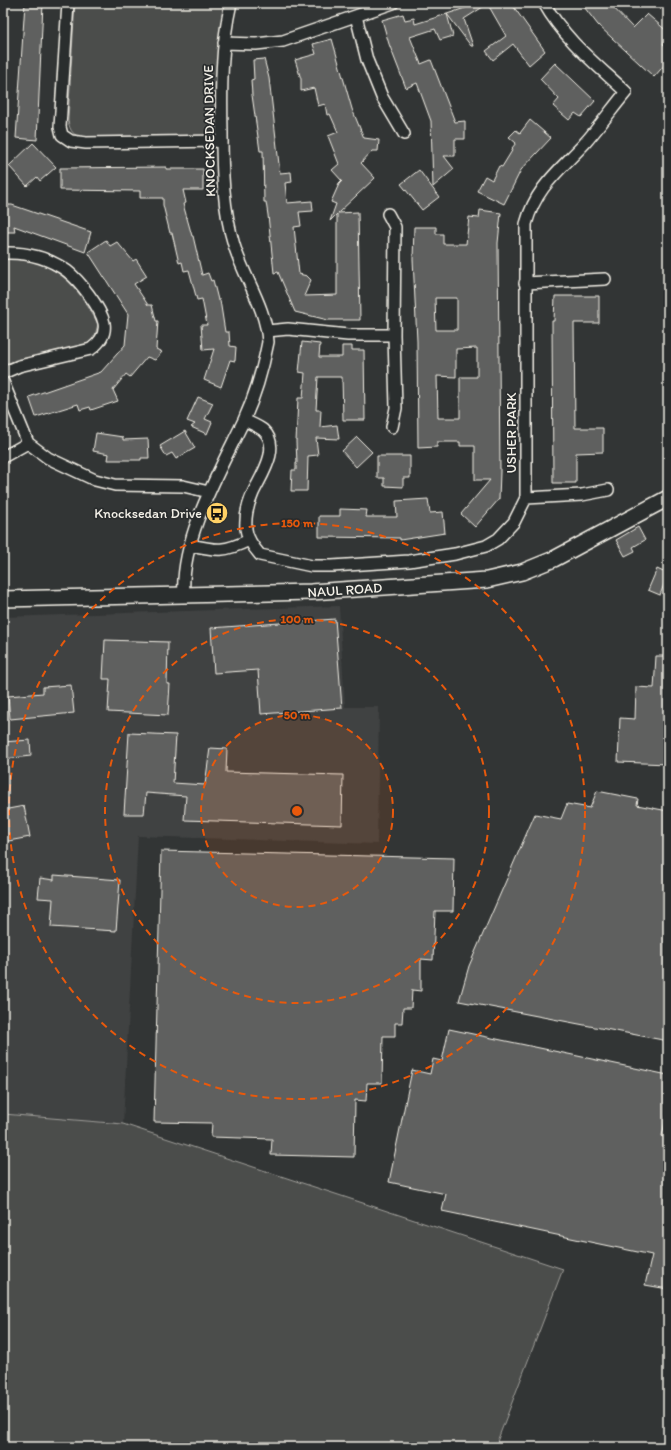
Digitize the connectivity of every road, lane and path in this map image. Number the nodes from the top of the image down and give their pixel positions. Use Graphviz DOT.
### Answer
graph roads {
  1 [pos="68,3"];
  2 [pos="231,3"];
  3 [pos="393,3"];
  4 [pos="544,3"];
  5 [pos="381,5"];
  6 [pos="356,16"];
  7 [pos="224,43"];
  8 [pos="404,134"];
  9 [pos="222,141"];
  10 [pos="388,214"];
  11 [pos="3,253"];
  12 [pos="605,279"];
  13 [pos="525,283"];
  14 [pos="267,331"];
  15 [pos="394,335"];
  16 [pos="3,373"];
  17 [pos="3,382"];
  18 [pos="244,420"];
  19 [pos="392,427"];
  20 [pos="28,443"];
  21 [pos="3,457"];
  22 [pos="608,490"];
  23 [pos="209,492"];
  24 [pos="526,498"];
  25 [pos="668,498"];
  26 [pos="249,540"];
  27 [pos="191,545"];
  28 [pos="184,595"];
  29 [pos="3,599"];
  1 -- 9 [label="street"];
  2 -- 7 [label="street, KNOCKSEDAN DRIVE"];
  3 -- 5 [label="street"];
  4 -- 13 [label="street, USHER PARK"];
  5 -- 6 [label="street"];
  6 -- 7 [label="street"];
  6 -- 8 [label="street"];
  7 -- 9 [label="street, KNOCKSEDAN DRIVE"];
  9 -- 14 [label="street, KNOCKSEDAN DRIVE"];
  10 -- 15 [label="street"];
  11 -- 16 [label="street"];
  12 -- 13 [label="street"];
  13 -- 24 [label="street, USHER PARK"];
  14 -- 15 [label="street"];
  14 -- 18 [label="street, KNOCKSEDAN DRIVE"];
  15 -- 19 [label="street"];
  17 -- 20 [label="street"];
  18 -- 23 [label="street, KNOCKSEDAN DRIVE"];
  18 -- 26 [label="street"];
  20 -- 21 [label="street"];
  20 -- 23 [label="street"];
  22 -- 24 [label="street"];
  23 -- 27 [label="street, KNOCKSEDAN DRIVE"];
  24 -- 26 [label="street, USHER PARK"];
  25 -- 28 [label="main road, NAUL ROAD"];
  26 -- 27 [label="street"];
  27 -- 28 [label="street, KNOCKSEDAN DRIVE"];
  28 -- 29 [label="main road, NAUL ROAD"];
}
